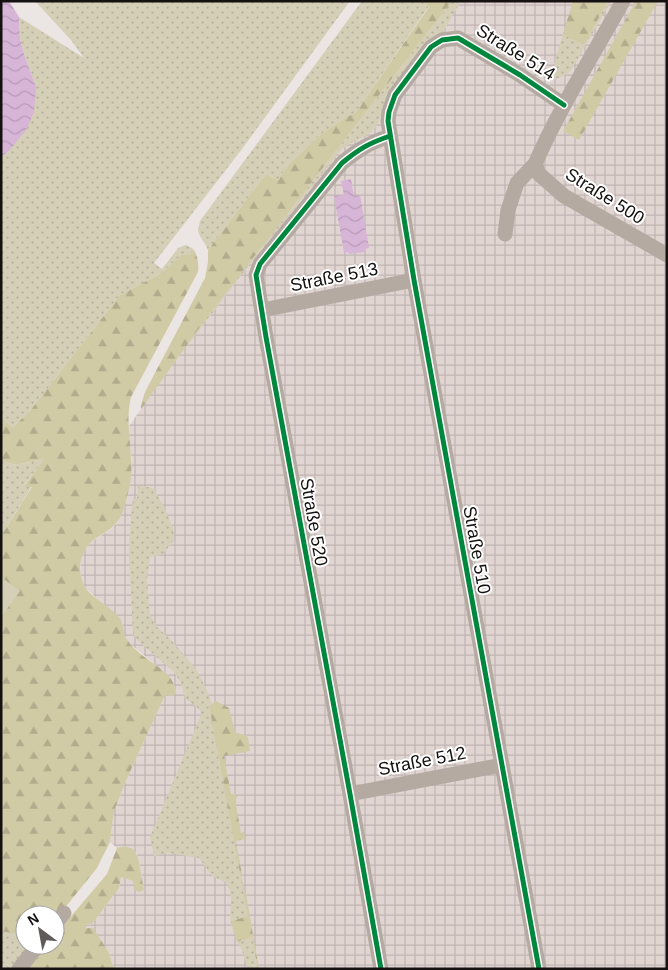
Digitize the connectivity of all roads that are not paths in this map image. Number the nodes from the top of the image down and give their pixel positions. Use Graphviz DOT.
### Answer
graph roads {
  1 [pos="624,1"];
  2 [pos="564,105"];
  3 [pos="390,136"];
  4 [pos="535,164"];
  5 [pos="506,234"];
  6 [pos="667,256"];
  7 [pos="414,280"];
  8 [pos="262,310"];
  9 [pos="502,765"];
  10 [pos="350,794"];
  11 [pos="30,955"];
  12 [pos="19,969"];
  13 [pos="381,969"];
  14 [pos="539,969"];
  1 -- 2 [label="street"];
  2 -- 3 [label="street, Straße 514"];
  2 -- 4 [label="street"];
  3 -- 7 [label="street, Straße 510"];
  3 -- 8 [label="street, Straße 520"];
  4 -- 5 [label="street"];
  4 -- 6 [label="street, Straße 500"];
  7 -- 8 [label="street, Straße 513"];
  7 -- 9 [label="street, Straße 510"];
  8 -- 10 [label="street, Straße 520"];
  9 -- 10 [label="street, Straße 512"];
  9 -- 14 [label="street, Straße 510"];
  10 -- 13 [label="street, Straße 520"];
  11 -- 12 [label="street"];
}
